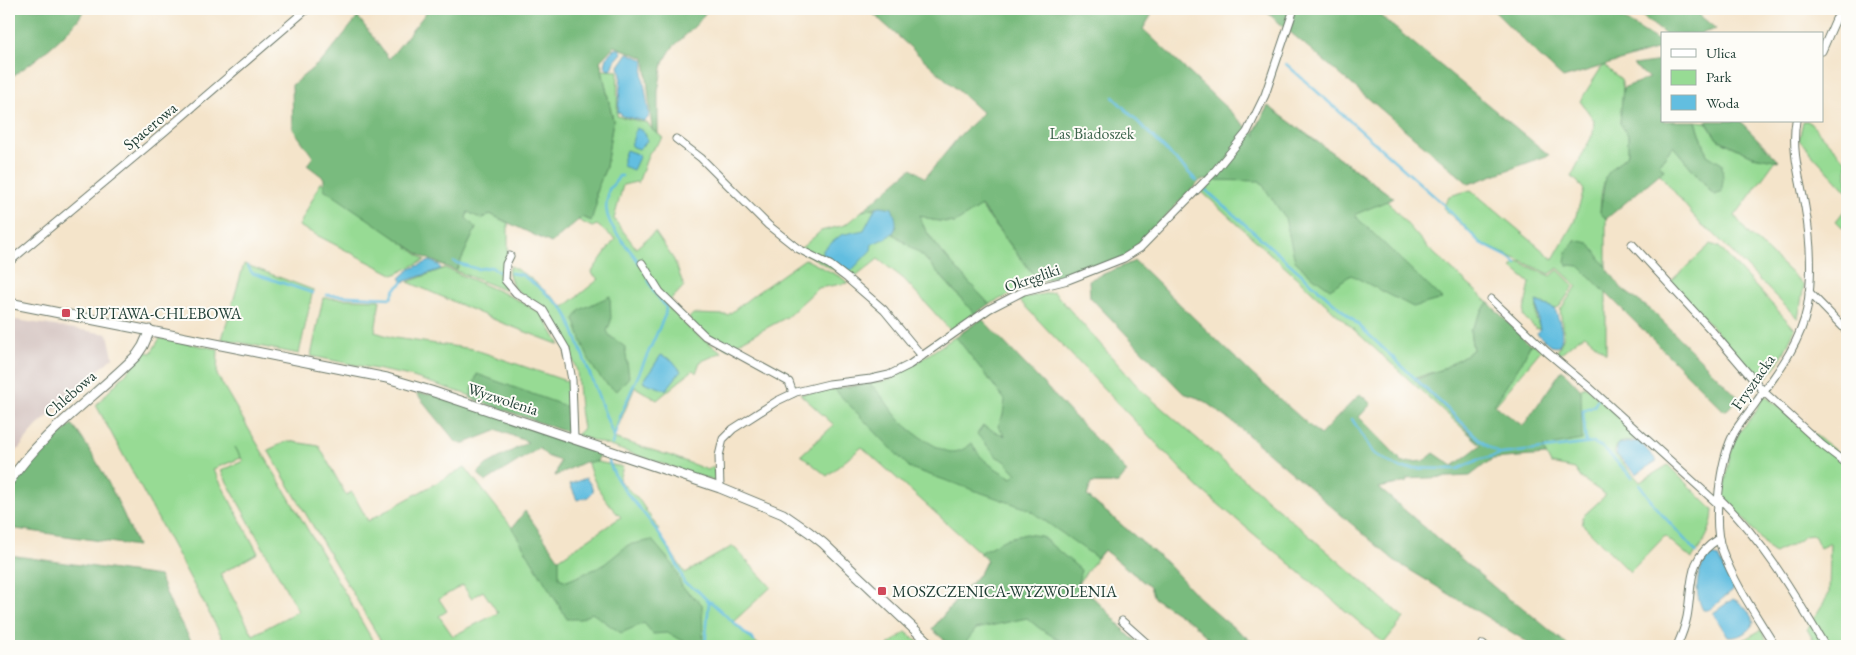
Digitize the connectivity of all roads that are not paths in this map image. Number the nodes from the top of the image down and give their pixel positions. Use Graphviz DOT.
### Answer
graph roads {
  1 [pos="307,9"];
  2 [pos="1294,9"];
  3 [pos="1845,9"];
  4 [pos="1824,46"];
  5 [pos="1796,122"];
  6 [pos="676,139"];
  7 [pos="1632,244"];
  8 [pos="510,256"];
  9 [pos="9,262"];
  10 [pos="642,263"];
  11 [pos="1809,292"];
  12 [pos="1491,299"];
  13 [pos="9,302"];
  14 [pos="150,330"];
  15 [pos="1847,330"];
  16 [pos="922,356"];
  17 [pos="1764,392"];
  18 [pos="793,394"];
  19 [pos="574,438"];
  20 [pos="1847,464"];
  21 [pos="9,482"];
  22 [pos="720,488"];
  23 [pos="1719,501"];
  24 [pos="1719,539"];
  25 [pos="1122,621"];
  26 [pos="932,646"];
  27 [pos="1150,646"];
  28 [pos="1677,646"];
  29 [pos="1775,646"];
  30 [pos="1825,646"];
  1 -- 9 [label="street, Spacerowa"];
  2 -- 16 [label="street, Okręgliki"];
  3 -- 4 [label="street"];
  5 -- 11 [label="street, Frysztacka"];
  6 -- 16 [label="street"];
  7 -- 17 [label="street"];
  8 -- 19 [label="street"];
  10 -- 18 [label="street"];
  11 -- 15 [label="street"];
  11 -- 17 [label="street, Frysztacka"];
  12 -- 23 [label="street"];
  13 -- 14 [label="street, Wyzwolenia"];
  14 -- 19 [label="street, Wyzwolenia"];
  14 -- 21 [label="street, Chlebowa"];
  16 -- 18 [label="street, Okręgliki"];
  17 -- 20 [label="street"];
  17 -- 23 [label="street, Frysztacka"];
  18 -- 22 [label="street, Okręgliki"];
  19 -- 22 [label="street, Wyzwolenia"];
  22 -- 26 [label="street, Wyzwolenia"];
  23 -- 24 [label="street, Frysztacka"];
  23 -- 30 [label="street"];
  24 -- 28 [label="street"];
  24 -- 29 [label="street, Frysztacka"];
  25 -- 27 [label="street"];
}
